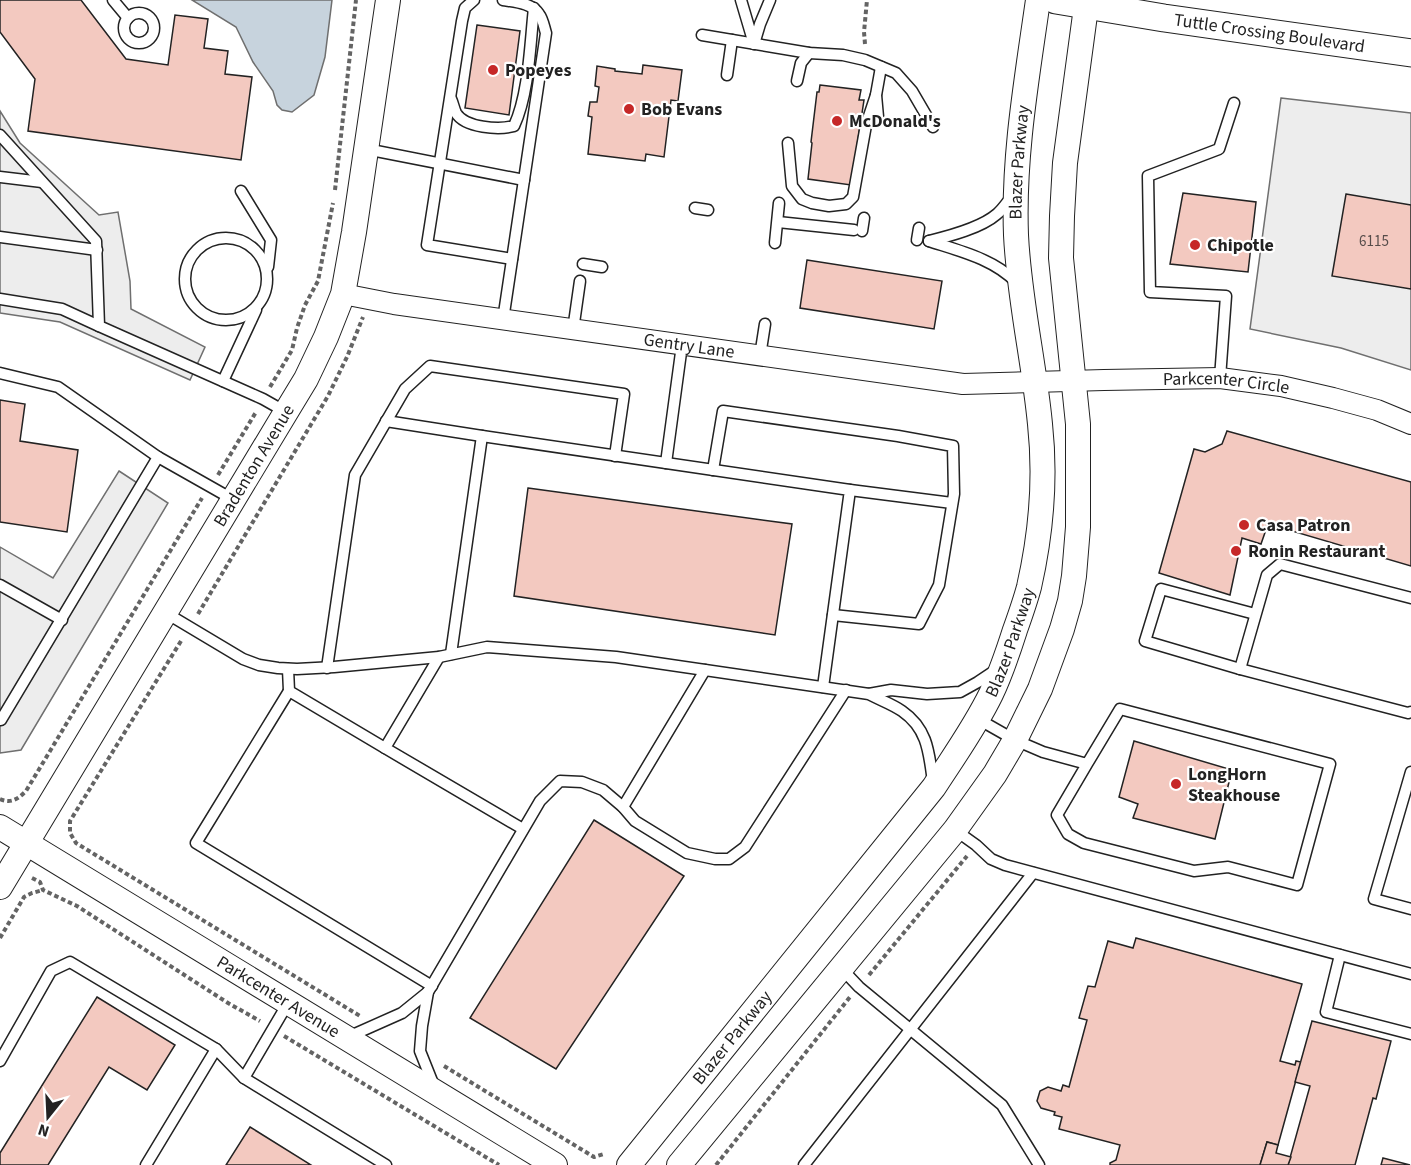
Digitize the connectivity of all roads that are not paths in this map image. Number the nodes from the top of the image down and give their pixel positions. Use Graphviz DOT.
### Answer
graph roads {
  1 [pos="113,0"];
  2 [pos="388,0"];
  3 [pos="474,0"];
  4 [pos="503,0"];
  5 [pos="741,0"];
  6 [pos="770,0"];
  7 [pos="1038,0"];
  8 [pos="1056,0"];
  9 [pos="1087,3"];
  10 [pos="534,9"];
  11 [pos="128,18"];
  12 [pos="702,35"];
  13 [pos="732,40"];
  14 [pos="754,44"];
  15 [pos="1411,53"];
  16 [pos="809,54"];
  17 [pos="880,67"];
  18 [pos="727,75"];
  19 [pos="797,81"];
  20 [pos="876,95"];
  21 [pos="450,96"];
  22 [pos="1234,103"];
  23 [pos="878,117"];
  24 [pos="933,127"];
  25 [pos="0,135"];
  26 [pos="788,143"];
  27 [pos="366,149"];
  28 [pos="440,164"];
  29 [pos="0,177"];
  30 [pos="524,180"];
  31 [pos="42,182"];
  32 [pos="1017,190"];
  33 [pos="241,191"];
  34 [pos="779,204"];
  35 [pos="695,208"];
  36 [pos="708,210"];
  37 [pos="864,218"];
  38 [pos="778,222"];
  39 [pos="919,228"];
  40 [pos="0,237"];
  41 [pos="917,240"];
  42 [pos="775,243"];
  43 [pos="97,250"];
  44 [pos="512,259"];
  45 [pos="583,264"];
  46 [pos="602,267"];
  47 [pos="267,271"];
  48 [pos="580,281"];
  49 [pos="1021,287"];
  50 [pos="343,294"];
  51 [pos="0,299"];
  52 [pos="258,307"];
  53 [pos="503,320"];
  54 [pos="765,324"];
  55 [pos="99,326"];
  56 [pos="573,330"];
  57 [pos="682,345"];
  58 [pos="760,356"];
  59 [pos="0,373"];
  60 [pos="1220,378"];
  61 [pos="224,381"];
  62 [pos="1073,381"];
  63 [pos="1035,382"];
  64 [pos="286,412"];
  65 [pos="386,421"];
  66 [pos="1411,424"];
  67 [pos="482,436"];
  68 [pos="615,456"];
  69 [pos="158,457"];
  70 [pos="666,463"];
  71 [pos="713,470"];
  72 [pos="850,490"];
  73 [pos="234,500"];
  74 [pos="952,503"];
  75 [pos="0,585"];
  76 [pos="1411,598"];
  77 [pos="166,613"];
  78 [pos="1256,614"];
  79 [pos="833,615"];
  80 [pos="62,620"];
  81 [pos="451,654"];
  82 [pos="439,657"];
  83 [pos="1004,665"];
  84 [pos="327,668"];
  85 [pos="288,669"];
  86 [pos="1240,669"];
  87 [pos="705,670"];
  88 [pos="823,687"];
  89 [pos="846,690"];
  90 [pos="289,691"];
  91 [pos="869,694"];
  92 [pos="1411,712"];
  93 [pos="0,719"];
  94 [pos="978,719"];
  95 [pos="1015,740"];
  96 [pos="385,748"];
  97 [pos="1087,764"];
  98 [pos="1411,772"];
  99 [pos="934,787"];
  100 [pos="623,807"];
  101 [pos="0,827"];
  102 [pos="523,829"];
  103 [pos="955,830"];
  104 [pos="26,843"];
  105 [pos="1033,873"];
  106 [pos="0,887"];
  107 [pos="1411,909"];
  108 [pos="1340,955"];
  109 [pos="841,968"];
  110 [pos="1411,974"];
  111 [pos="430,989"];
  112 [pos="288,1003"];
  113 [pos="910,1029"];
  114 [pos="1411,1034"];
  115 [pos="346,1038"];
  116 [pos="216,1049"];
  117 [pos="0,1061"];
  118 [pos="244,1078"];
  119 [pos="437,1094"];
  120 [pos="146,1165"];
  121 [pos="386,1165"];
  122 [pos="555,1165"];
  123 [pos="629,1165"];
  124 [pos="679,1165"];
  125 [pos="804,1165"];
  126 [pos="1040,1165"];
  1 -- 11 [label="lane"];
  2 -- 27 [label="street, Bradenton Avenue"];
  3 -- 21 [label="lane"];
  4 -- 10 [label="lane"];
  5 -- 14 [label="lane"];
  6 -- 14 [label="lane"];
  7 -- 32 [label="street, Blazer Parkway"];
  8 -- 9 [label="main road, Tuttle Crossing Boulevard"];
  9 -- 15 [label="main road, Tuttle Crossing Boulevard"];
  9 -- 62 [label="street"];
  10 -- 21 [label="lane"];
  10 -- 30 [label="lane"];
  12 -- 13 [label="lane"];
  13 -- 14 [label="lane"];
  13 -- 18 [label="lane"];
  14 -- 16 [label="lane"];
  16 -- 17 [label="lane"];
  16 -- 19 [label="lane"];
  17 -- 20 [label="lane"];
  17 -- 24 [label="lane"];
  20 -- 23 [label="lane"];
  20 -- 26 [label="lane"];
  21 -- 28 [label="lane"];
  22 -- 60 [label="lane"];
  25 -- 31 [label="lane"];
  27 -- 28 [label="lane"];
  27 -- 50 [label="street, Bradenton Avenue"];
  28 -- 30 [label="lane"];
  28 -- 44 [label="lane"];
  29 -- 31 [label="lane"];
  30 -- 44 [label="lane"];
  31 -- 43 [label="lane"];
  32 -- 49 [label="street, Blazer Parkway"];
  32 -- 49 [label="lane"];
  33 -- 47 [label="lane"];
  34 -- 38 [label="lane"];
  35 -- 36 [label="lane"];
  37 -- 38 [label="lane"];
  38 -- 42 [label="lane"];
  39 -- 41 [label="lane"];
  40 -- 43 [label="lane"];
  43 -- 55 [label="lane"];
  44 -- 53 [label="lane"];
  45 -- 46 [label="lane"];
  47 -- 52 [label="lane"];
  47 -- 52 [label="lane"];
  48 -- 56 [label="lane"];
  49 -- 63 [label="street, Blazer Parkway"];
  50 -- 53 [label="street, Gentry Lane"];
  50 -- 64 [label="street, Bradenton Avenue"];
  51 -- 55 [label="lane"];
  52 -- 61 [label="lane"];
  53 -- 56 [label="street, Gentry Lane"];
  54 -- 58 [label="lane"];
  55 -- 61 [label="lane"];
  56 -- 57 [label="street, Gentry Lane"];
  57 -- 58 [label="street, Gentry Lane"];
  57 -- 70 [label="lane"];
  58 -- 63 [label="street, Gentry Lane"];
  59 -- 69 [label="lane"];
  60 -- 62 [label="street, Parkcenter Circle"];
  60 -- 66 [label="street, Parkcenter Circle"];
  61 -- 64 [label="lane"];
  62 -- 63 [label="street, Parkcenter Circle"];
  62 -- 95 [label="street"];
  63 -- 83 [label="street, Blazer Parkway"];
  64 -- 73 [label="street, Bradenton Avenue"];
  65 -- 67 [label="lane"];
  65 -- 68 [label="lane"];
  65 -- 84 [label="lane"];
  67 -- 68 [label="lane"];
  67 -- 81 [label="lane"];
  68 -- 70 [label="lane"];
  69 -- 73 [label="lane"];
  69 -- 80 [label="lane"];
  70 -- 71 [label="lane"];
  71 -- 72 [label="lane"];
  71 -- 74 [label="lane"];
  72 -- 74 [label="lane"];
  72 -- 79 [label="lane"];
  73 -- 77 [label="street, Bradenton Avenue"];
  74 -- 79 [label="lane"];
  75 -- 80 [label="lane"];
  76 -- 78 [label="lane"];
  77 -- 85 [label="lane"];
  77 -- 104 [label="street, Bradenton Avenue"];
  78 -- 86 [label="lane"];
  78 -- 86 [label="lane"];
  79 -- 88 [label="lane"];
  80 -- 93 [label="lane"];
  81 -- 82 [label="lane"];
  81 -- 87 [label="lane"];
  82 -- 84 [label="lane"];
  82 -- 96 [label="lane"];
  83 -- 91 [label="lane"];
  83 -- 94 [label="street, Blazer Parkway"];
  84 -- 85 [label="lane"];
  85 -- 90 [label="lane"];
  86 -- 92 [label="lane"];
  87 -- 88 [label="lane"];
  87 -- 100 [label="lane"];
  88 -- 89 [label="lane"];
  89 -- 91 [label="lane"];
  89 -- 100 [label="lane"];
  90 -- 96 [label="lane"];
  90 -- 111 [label="lane"];
  91 -- 99 [label="lane"];
  94 -- 95 [label="lane"];
  94 -- 99 [label="street, Blazer Parkway"];
  95 -- 97 [label="lane"];
  95 -- 103 [label="street"];
  96 -- 102 [label="lane"];
  97 -- 97 [label="lane"];
  98 -- 107 [label="lane"];
  99 -- 123 [label="street, Blazer Parkway"];
  100 -- 102 [label="lane"];
  101 -- 104 [label="street, Parkcenter Avenue"];
  102 -- 111 [label="lane"];
  103 -- 105 [label="lane"];
  103 -- 109 [label="street"];
  104 -- 106 [label="street, Bradenton Avenue"];
  104 -- 112 [label="street, Parkcenter Avenue"];
  105 -- 108 [label="lane"];
  105 -- 113 [label="lane"];
  108 -- 110 [label="lane"];
  108 -- 114 [label="lane"];
  109 -- 113 [label="lane"];
  109 -- 124 [label="street"];
  111 -- 115 [label="lane"];
  111 -- 119 [label="lane"];
  112 -- 115 [label="street, Parkcenter Avenue"];
  112 -- 118 [label="lane"];
  113 -- 125 [label="lane"];
  113 -- 126 [label="lane"];
  115 -- 119 [label="street, Parkcenter Avenue"];
  116 -- 117 [label="lane"];
  116 -- 118 [label="lane"];
  116 -- 120 [label="lane"];
  118 -- 121 [label="lane"];
  119 -- 122 [label="street, Parkcenter Avenue"];
}
